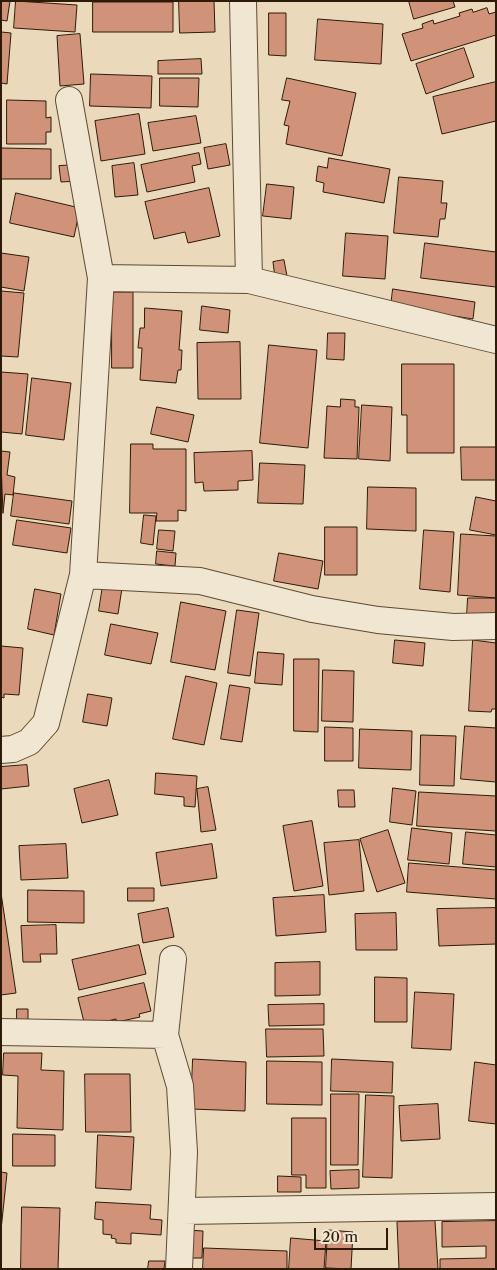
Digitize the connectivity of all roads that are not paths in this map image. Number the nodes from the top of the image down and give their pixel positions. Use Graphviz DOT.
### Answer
graph roads {
  1 [pos="243,1"];
  2 [pos="69,100"];
  3 [pos="102,278"];
  4 [pos="249,280"];
  5 [pos="496,340"];
  6 [pos="83,575"];
  7 [pos="496,626"];
  8 [pos="1,750"];
  9 [pos="173,959"];
  10 [pos="1,1032"];
  11 [pos="165,1035"];
  12 [pos="496,1206"];
  13 [pos="183,1210"];
  14 [pos="179,1269"];
  1 -- 4 [label="street"];
  2 -- 3 [label="street"];
  3 -- 4 [label="street"];
  3 -- 6 [label="street"];
  4 -- 5 [label="street"];
  6 -- 7 [label="street"];
  6 -- 8 [label="street"];
  9 -- 11 [label="street"];
  10 -- 11 [label="street"];
  11 -- 13 [label="street"];
  12 -- 13 [label="street"];
  13 -- 14 [label="street"];
}
